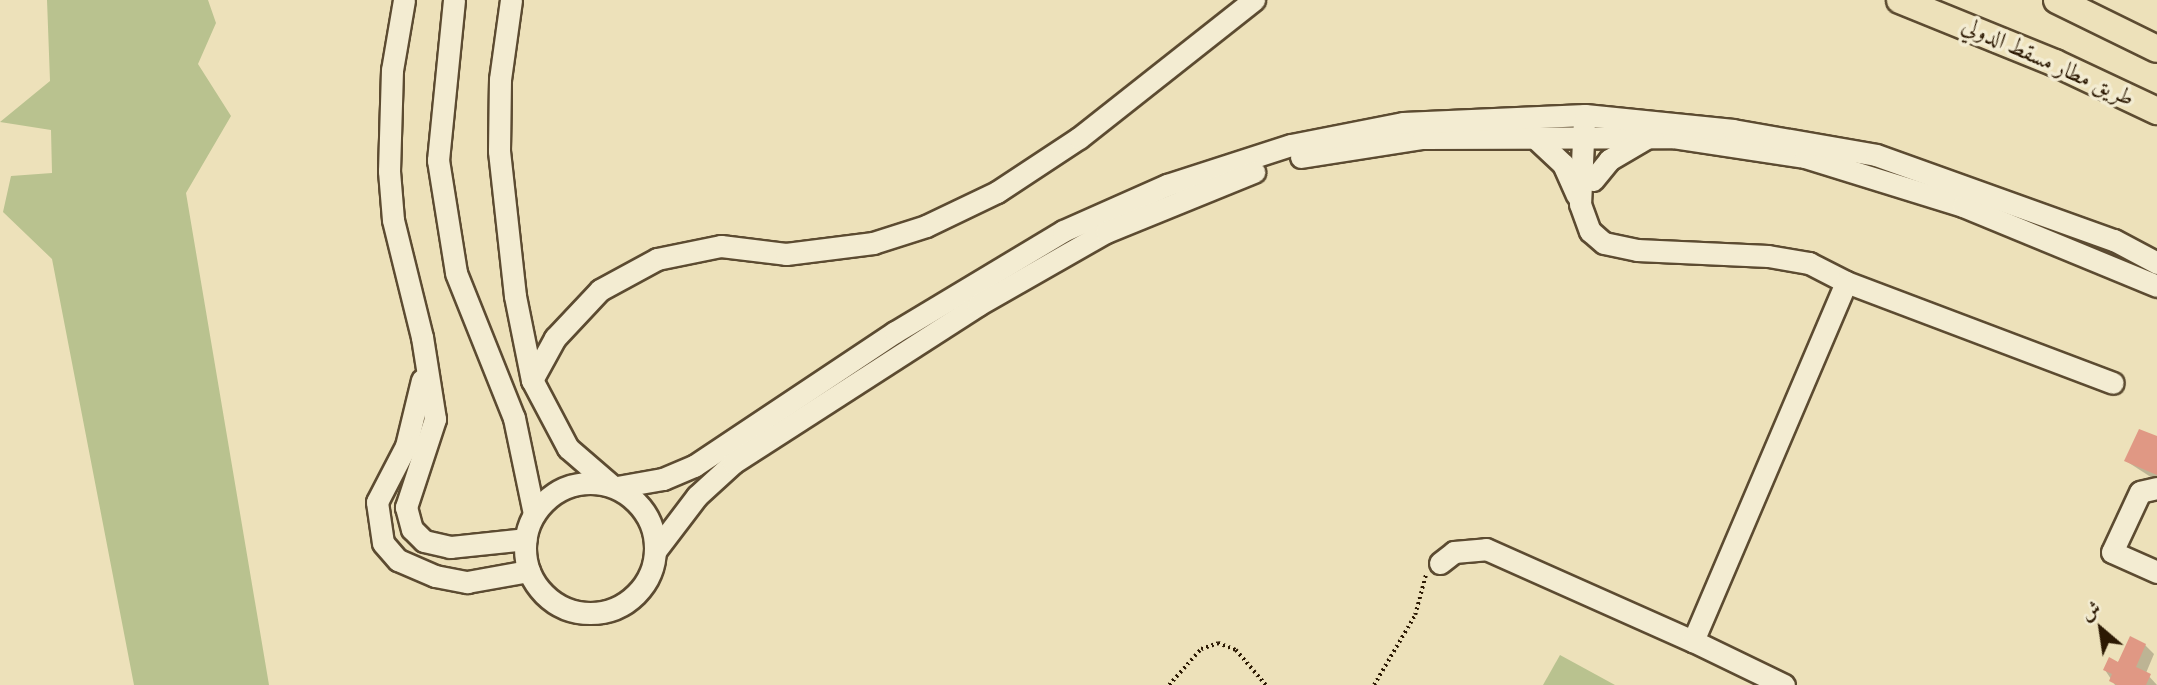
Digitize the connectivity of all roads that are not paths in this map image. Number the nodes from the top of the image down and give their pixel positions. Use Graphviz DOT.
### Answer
graph roads {
  1 [pos="404,0"];
  2 [pos="454,0"];
  3 [pos="511,0"];
  4 [pos="1254,0"];
  5 [pos="1900,0"];
  6 [pos="2057,0"];
  7 [pos="2157,49"];
  8 [pos="2157,111"];
  9 [pos="1592,125"];
  10 [pos="1531,134"];
  11 [pos="1653,136"];
  12 [pos="1593,180"];
  13 [pos="1580,204"];
  14 [pos="1670,250"];
  15 [pos="2157,263"];
  16 [pos="1846,282"];
  17 [pos="2157,286"];
  18 [pos="424,364"];
  19 [pos="532,380"];
  20 [pos="2113,383"];
  21 [pos="614,486"];
  22 [pos="2157,488"];
  23 [pos="534,514"];
  24 [pos="526,539"];
  25 [pos="656,550"];
  26 [pos="1440,563"];
  27 [pos="529,571"];
  28 [pos="2157,572"];
  29 [pos="1693,641"];
  30 [pos="1784,685"];
  1 -- 18 [label="street"];
  2 -- 23 [label="street"];
  3 -- 19 [label="street"];
  4 -- 19 [label="street"];
  5 -- 8 [label="main road, طريق مطار مسقط الدولي"];
  6 -- 7 [label="main road"];
  9 -- 10 [label="street"];
  9 -- 11 [label="street"];
  9 -- 12 [label="street"];
  9 -- 13 [label="street"];
  9 -- 15 [label="street"];
  9 -- 21 [label="street"];
  10 -- 13 [label="street"];
  10 -- 25 [label="street"];
  11 -- 12 [label="street"];
  11 -- 17 [label="street"];
  12 -- 14 [label="street"];
  13 -- 14 [label="street"];
  14 -- 16 [label="street"];
  16 -- 20 [label="street"];
  16 -- 29 [label="street"];
  18 -- 24 [label="street"];
  18 -- 27 [label="street"];
  19 -- 21 [label="street"];
  21 -- 23 [label="street"];
  21 -- 25 [label="street"];
  22 -- 28 [label="street"];
  23 -- 24 [label="street"];
  24 -- 27 [label="street"];
  25 -- 27 [label="street"];
  26 -- 29 [label="street"];
  29 -- 30 [label="street"];
}
